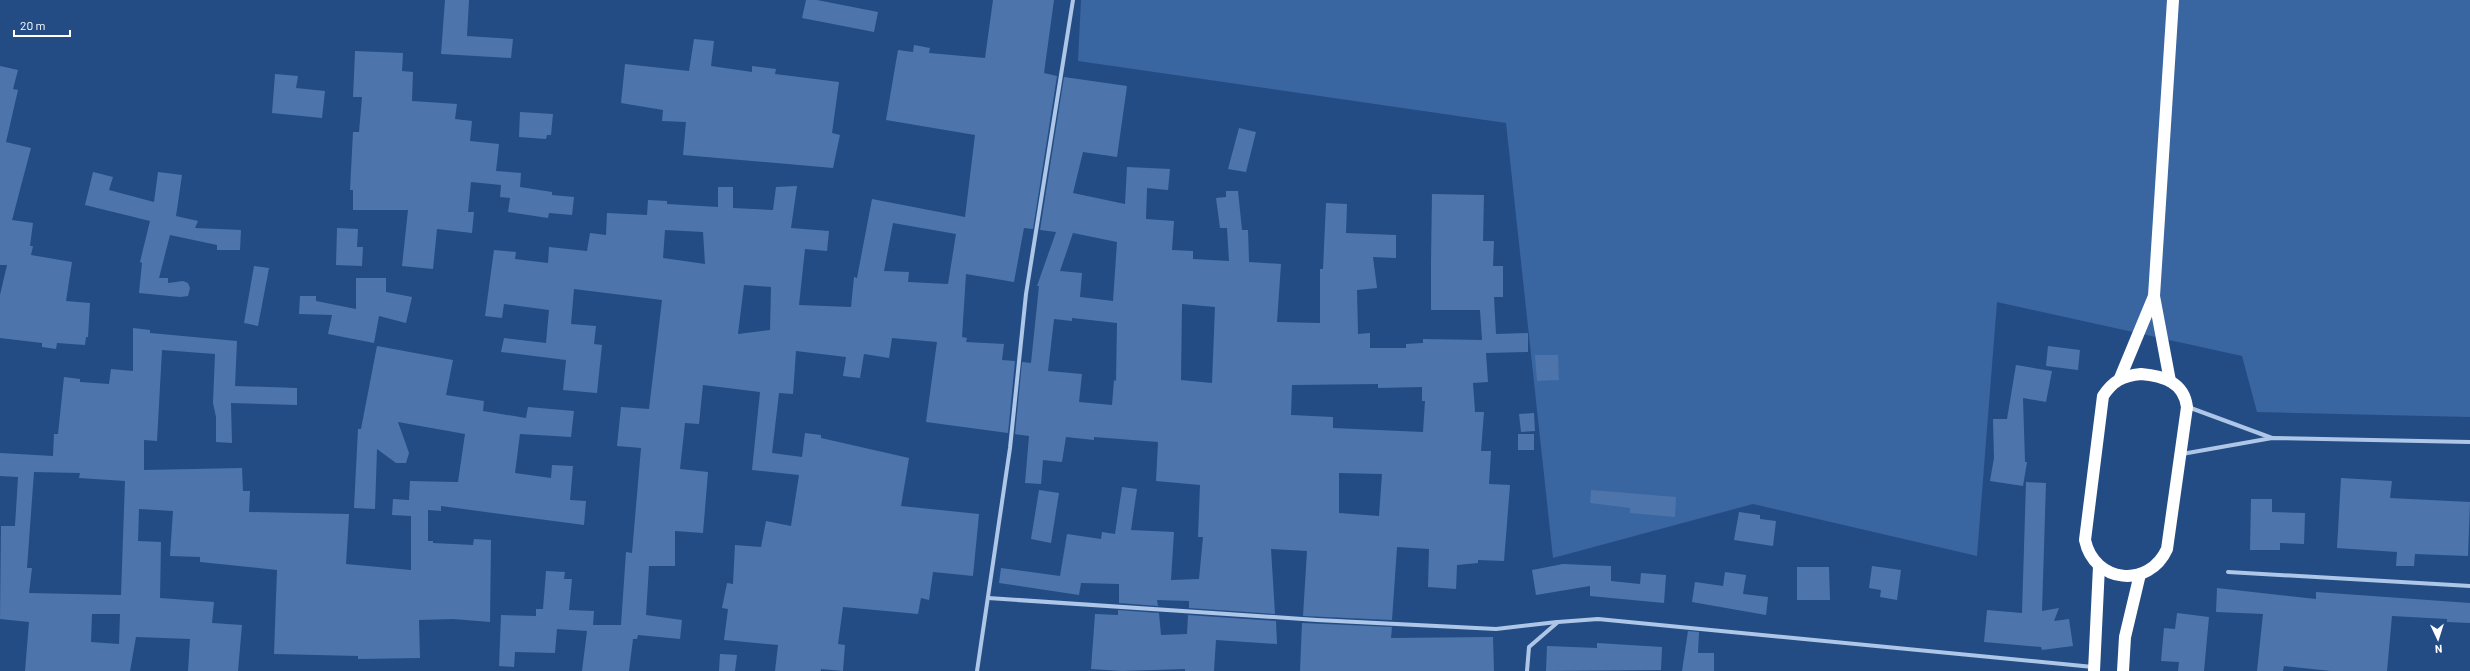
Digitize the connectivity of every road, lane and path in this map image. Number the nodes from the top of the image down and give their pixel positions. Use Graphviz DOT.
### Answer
graph roads {
  1 [pos="1073,0"];
  2 [pos="2173,0"];
  3 [pos="2154,296"];
  4 [pos="2120,378"];
  5 [pos="2170,381"];
  6 [pos="2187,407"];
  7 [pos="2272,438"];
  8 [pos="2470,442"];
  9 [pos="2181,454"];
  10 [pos="2099,566"];
  11 [pos="2228,572"];
  12 [pos="2140,574"];
  13 [pos="2470,586"];
  14 [pos="988,598"];
  15 [pos="1558,622"];
  16 [pos="2094,669"];
  17 [pos="977,671"];
  18 [pos="1527,671"];
  19 [pos="2123,671"];
  1 -- 14 [label="street"];
  2 -- 3 [label="highway"];
  3 -- 4 [label="highway"];
  3 -- 5 [label="highway"];
  4 -- 5 [label="highway"];
  4 -- 10 [label="highway"];
  5 -- 6 [label="highway"];
  6 -- 7 [label="street"];
  6 -- 9 [label="highway"];
  7 -- 8 [label="street"];
  7 -- 9 [label="street"];
  9 -- 12 [label="highway"];
  10 -- 12 [label="highway"];
  10 -- 16 [label="highway"];
  11 -- 13 [label="street"];
  12 -- 19 [label="highway"];
  14 -- 15 [label="street"];
  14 -- 17 [label="street"];
  15 -- 16 [label="street"];
  15 -- 18 [label="street"];
}
